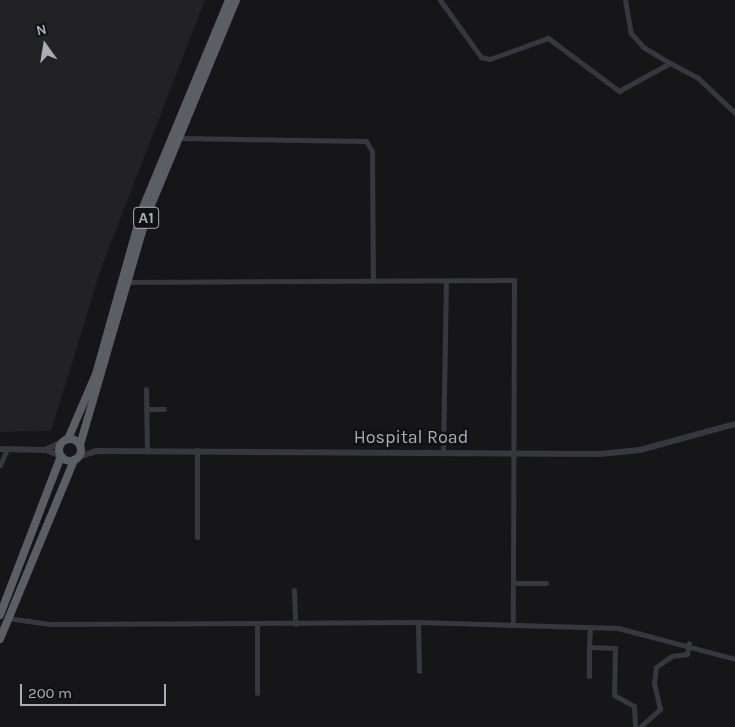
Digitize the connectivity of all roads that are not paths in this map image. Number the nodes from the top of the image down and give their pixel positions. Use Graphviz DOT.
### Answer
graph roads {
  1 [pos="229,0"];
  2 [pos="236,0"];
  3 [pos="440,0"];
  4 [pos="625,0"];
  5 [pos="670,63"];
  6 [pos="735,114"];
  7 [pos="179,138"];
  8 [pos="373,281"];
  9 [pos="446,281"];
  10 [pos="130,282"];
  11 [pos="146,389"];
  12 [pos="146,409"];
  13 [pos="164,409"];
  14 [pos="735,419"];
  15 [pos="735,424"];
  16 [pos="722,426"];
  17 [pos="65,441"];
  18 [pos="80,445"];
  19 [pos="3,449"];
  20 [pos="44,450"];
  21 [pos="197,450"];
  22 [pos="97,451"];
  23 [pos="147,451"];
  24 [pos="443,452"];
  25 [pos="514,453"];
  26 [pos="59,456"];
  27 [pos="76,459"];
  28 [pos="0,465"];
  29 [pos="197,537"];
  30 [pos="513,583"];
  31 [pos="546,583"];
  32 [pos="294,590"];
  33 [pos="4,617"];
  34 [pos="418,622"];
  35 [pos="257,624"];
  36 [pos="295,624"];
  37 [pos="513,624"];
  38 [pos="590,627"];
  39 [pos="0,640"];
  40 [pos="689,643"];
  41 [pos="588,647"];
  42 [pos="735,659"];
  43 [pos="419,671"];
  44 [pos="588,676"];
  45 [pos="257,693"];
  46 [pos="635,727"];
  47 [pos="640,727"];
  1 -- 17 [label="highway, A1"];
  2 -- 7 [label="highway, A1"];
  3 -- 5 [label="street"];
  4 -- 5 [label="street"];
  5 -- 6 [label="street"];
  7 -- 8 [label="street"];
  7 -- 10 [label="highway, A1"];
  8 -- 9 [label="street"];
  8 -- 10 [label="street"];
  9 -- 24 [label="street"];
  9 -- 25 [label="street"];
  10 -- 18 [label="highway, A1"];
  11 -- 12 [label="street"];
  12 -- 13 [label="street"];
  12 -- 23 [label="street"];
  14 -- 16 [label="street"];
  15 -- 16 [label="street"];
  16 -- 25 [label="street, Hospital Road"];
  17 -- 18 [label="highway"];
  17 -- 20 [label="street"];
  17 -- 26 [label="highway"];
  18 -- 22 [label="street"];
  18 -- 27 [label="highway"];
  19 -- 20 [label="street"];
  19 -- 28 [label="street"];
  20 -- 26 [label="street"];
  21 -- 23 [label="street, Hospital Road"];
  21 -- 24 [label="street, Hospital Road"];
  21 -- 29 [label="street"];
  22 -- 23 [label="street, Hospital Road"];
  22 -- 27 [label="street"];
  24 -- 25 [label="street, Hospital Road"];
  25 -- 30 [label="street"];
  26 -- 27 [label="highway"];
  26 -- 33 [label="highway"];
  27 -- 33 [label="highway"];
  30 -- 31 [label="street"];
  30 -- 37 [label="street"];
  32 -- 36 [label="street"];
  33 -- 35 [label="street"];
  33 -- 39 [label="highway"];
  34 -- 36 [label="street"];
  34 -- 37 [label="street"];
  34 -- 43 [label="street"];
  35 -- 36 [label="street"];
  35 -- 45 [label="street"];
  37 -- 38 [label="street"];
  38 -- 40 [label="street"];
  38 -- 41 [label="street"];
  40 -- 42 [label="street"];
  40 -- 47 [label="street"];
  41 -- 44 [label="street"];
  41 -- 46 [label="street"];
}
